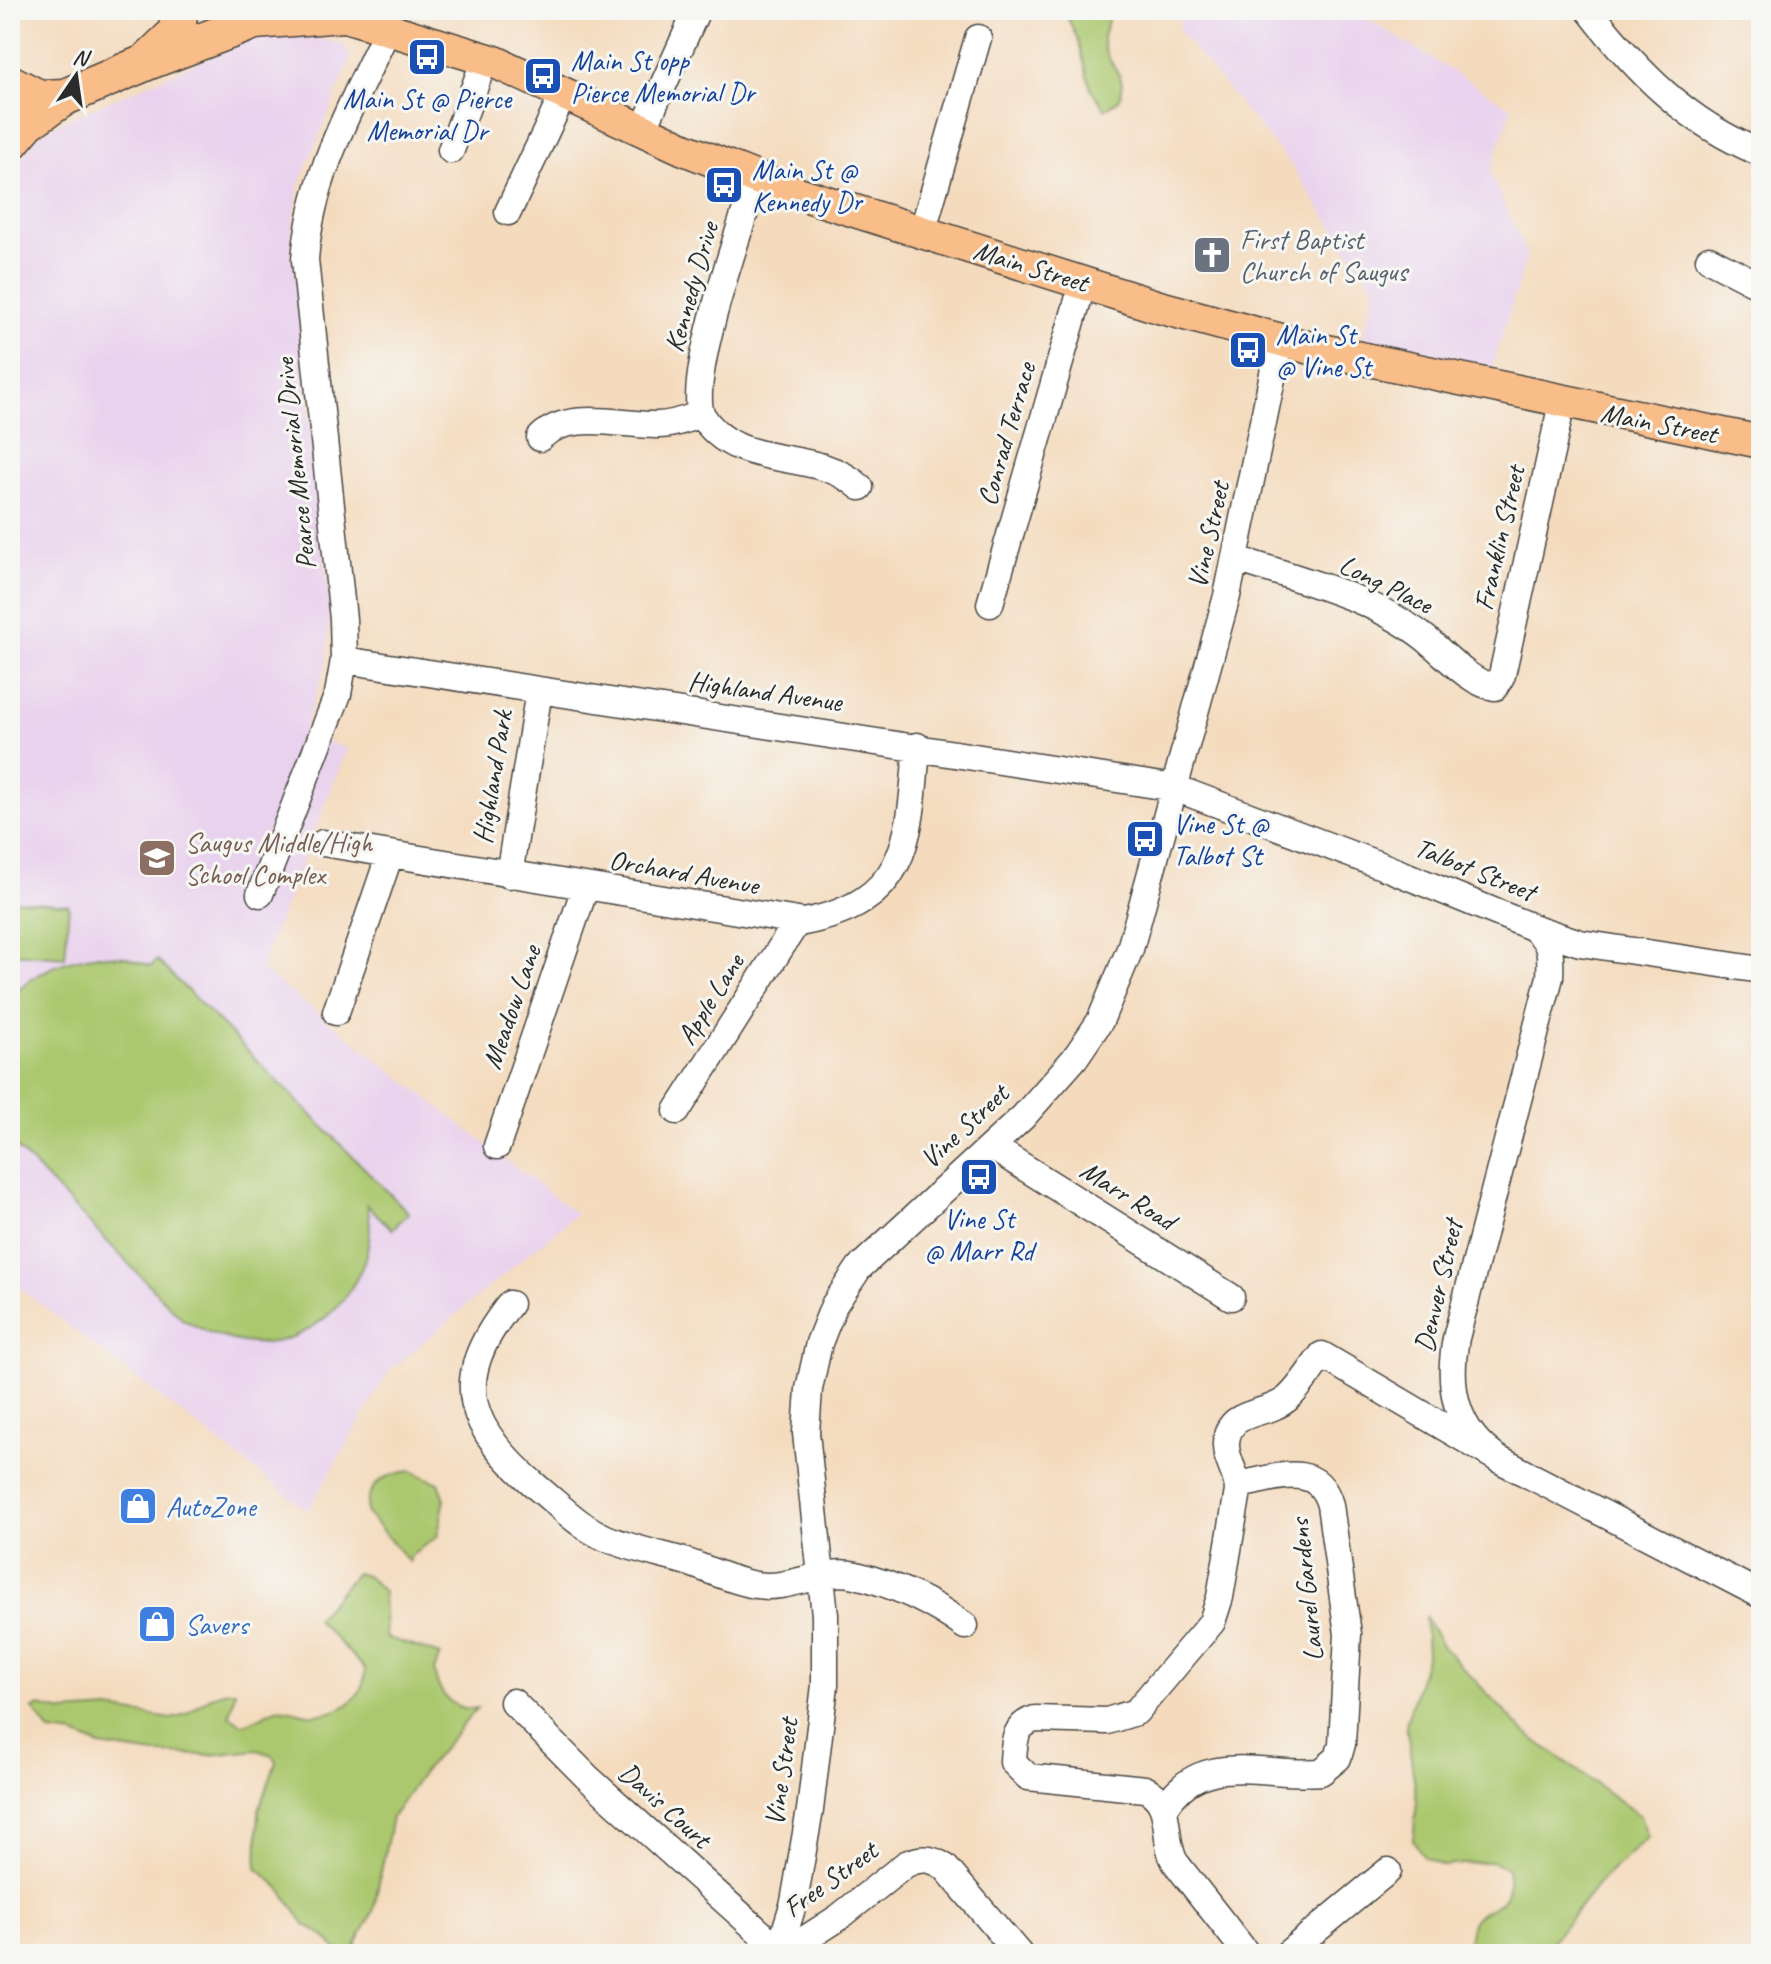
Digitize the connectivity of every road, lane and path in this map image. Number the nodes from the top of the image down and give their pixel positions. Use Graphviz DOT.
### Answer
graph roads {
  1 [pos="180,10"];
  2 [pos="697,10"];
  3 [pos="1589,10"];
  4 [pos="336,11"];
  5 [pos="388,28"];
  6 [pos="978,38"];
  7 [pos="485,59"];
  8 [pos="147,62"];
  9 [pos="10,83"];
  10 [pos="564,93"];
  11 [pos="65,97"];
  12 [pos="643,130"];
  13 [pos="10,143"];
  14 [pos="451,150"];
  15 [pos="1761,153"];
  16 [pos="756,178"];
  17 [pos="508,212"];
  18 [pos="922,233"];
  19 [pos="1709,259"];
  20 [pos="1083,283"];
  21 [pos="1761,286"];
  22 [pos="1280,340"];
  23 [pos="1562,403"];
  24 [pos="701,414"];
  25 [pos="540,438"];
  26 [pos="1761,442"];
  27 [pos="860,487"];
  28 [pos="1237,559"];
  29 [pos="990,604"];
  30 [pos="344,660"];
  31 [pos="1495,687"];
  32 [pos="539,691"];
  33 [pos="917,746"];
  34 [pos="1175,788"];
  35 [pos="323,843"];
  36 [pos="390,854"];
  37 [pos="509,875"];
  38 [pos="585,888"];
  39 [pos="260,894"];
  40 [pos="797,922"];
  41 [pos="1532,927"];
  42 [pos="1761,970"];
  43 [pos="336,1012"];
  44 [pos="677,1111"];
  45 [pos="497,1146"];
  46 [pos="992,1147"];
  47 [pos="1231,1297"];
  48 [pos="510,1304"];
  49 [pos="1495,1457"];
  50 [pos="1238,1485"];
  51 [pos="821,1573"];
  52 [pos="1761,1595"];
  53 [pos="965,1626"];
  54 [pos="513,1702"];
  55 [pos="1165,1808"];
  56 [pos="1388,1871"];
  57 [pos="781,1952"];
  58 [pos="1019,1954"];
  59 [pos="1247,1954"];
  60 [pos="1287,1954"];
  1 -- 8 [label="highway"];
  2 -- 12 [label="street"];
  3 -- 15 [label="street"];
  4 -- 5 [label="main road, Main Street"];
  4 -- 8 [label="highway"];
  5 -- 7 [label="main road, Main Street"];
  5 -- 30 [label="street, Pearce Memorial Drive"];
  6 -- 18 [label="street"];
  7 -- 10 [label="main road, Main Street"];
  7 -- 14 [label="street"];
  8 -- 11 [label="highway"];
  9 -- 11 [label="highway"];
  10 -- 12 [label="main road, Main Street"];
  10 -- 17 [label="street"];
  11 -- 13 [label="highway"];
  12 -- 16 [label="main road, Main Street"];
  16 -- 18 [label="main road, Main Street"];
  16 -- 24 [label="street, Kennedy Drive"];
  18 -- 20 [label="main road, Main Street"];
  19 -- 21 [label="street"];
  20 -- 22 [label="main road, Main Street"];
  20 -- 29 [label="street, Conrad Terrace"];
  22 -- 23 [label="main road, Main Street"];
  22 -- 28 [label="street, Vine Street"];
  23 -- 26 [label="main road, Main Street"];
  23 -- 31 [label="street, Franklin Street"];
  24 -- 25 [label="street"];
  24 -- 27 [label="street"];
  28 -- 31 [label="street, Long Place"];
  28 -- 34 [label="street, Vine Street"];
  30 -- 32 [label="street, Highland Avenue"];
  30 -- 39 [label="street, Pearce Memorial Drive"];
  32 -- 33 [label="street, Highland Avenue"];
  32 -- 37 [label="street, Highland Park"];
  33 -- 34 [label="street, Highland Avenue"];
  33 -- 40 [label="street, Orchard Avenue"];
  34 -- 41 [label="street, Talbot Street"];
  34 -- 46 [label="street, Vine Street"];
  35 -- 36 [label="street, Orchard Avenue"];
  36 -- 37 [label="street, Orchard Avenue"];
  36 -- 43 [label="street"];
  37 -- 38 [label="street, Orchard Avenue"];
  38 -- 40 [label="street, Orchard Avenue"];
  38 -- 45 [label="street, Meadow Lane"];
  40 -- 44 [label="street, Apple Lane"];
  41 -- 42 [label="street, Talbot Street"];
  41 -- 49 [label="street, Denver Street"];
  46 -- 47 [label="street, Marr Road"];
  46 -- 51 [label="street, Vine Street"];
  48 -- 51 [label="street"];
  49 -- 50 [label="street"];
  49 -- 52 [label="street, Denver Street"];
  50 -- 55 [label="street, Laurel Gardens"];
  50 -- 55 [label="street"];
  51 -- 53 [label="street"];
  51 -- 57 [label="street, Vine Street"];
  54 -- 57 [label="street, Davis Court"];
  55 -- 59 [label="street"];
  56 -- 60 [label="street"];
  57 -- 58 [label="street, Free Street"];
}
